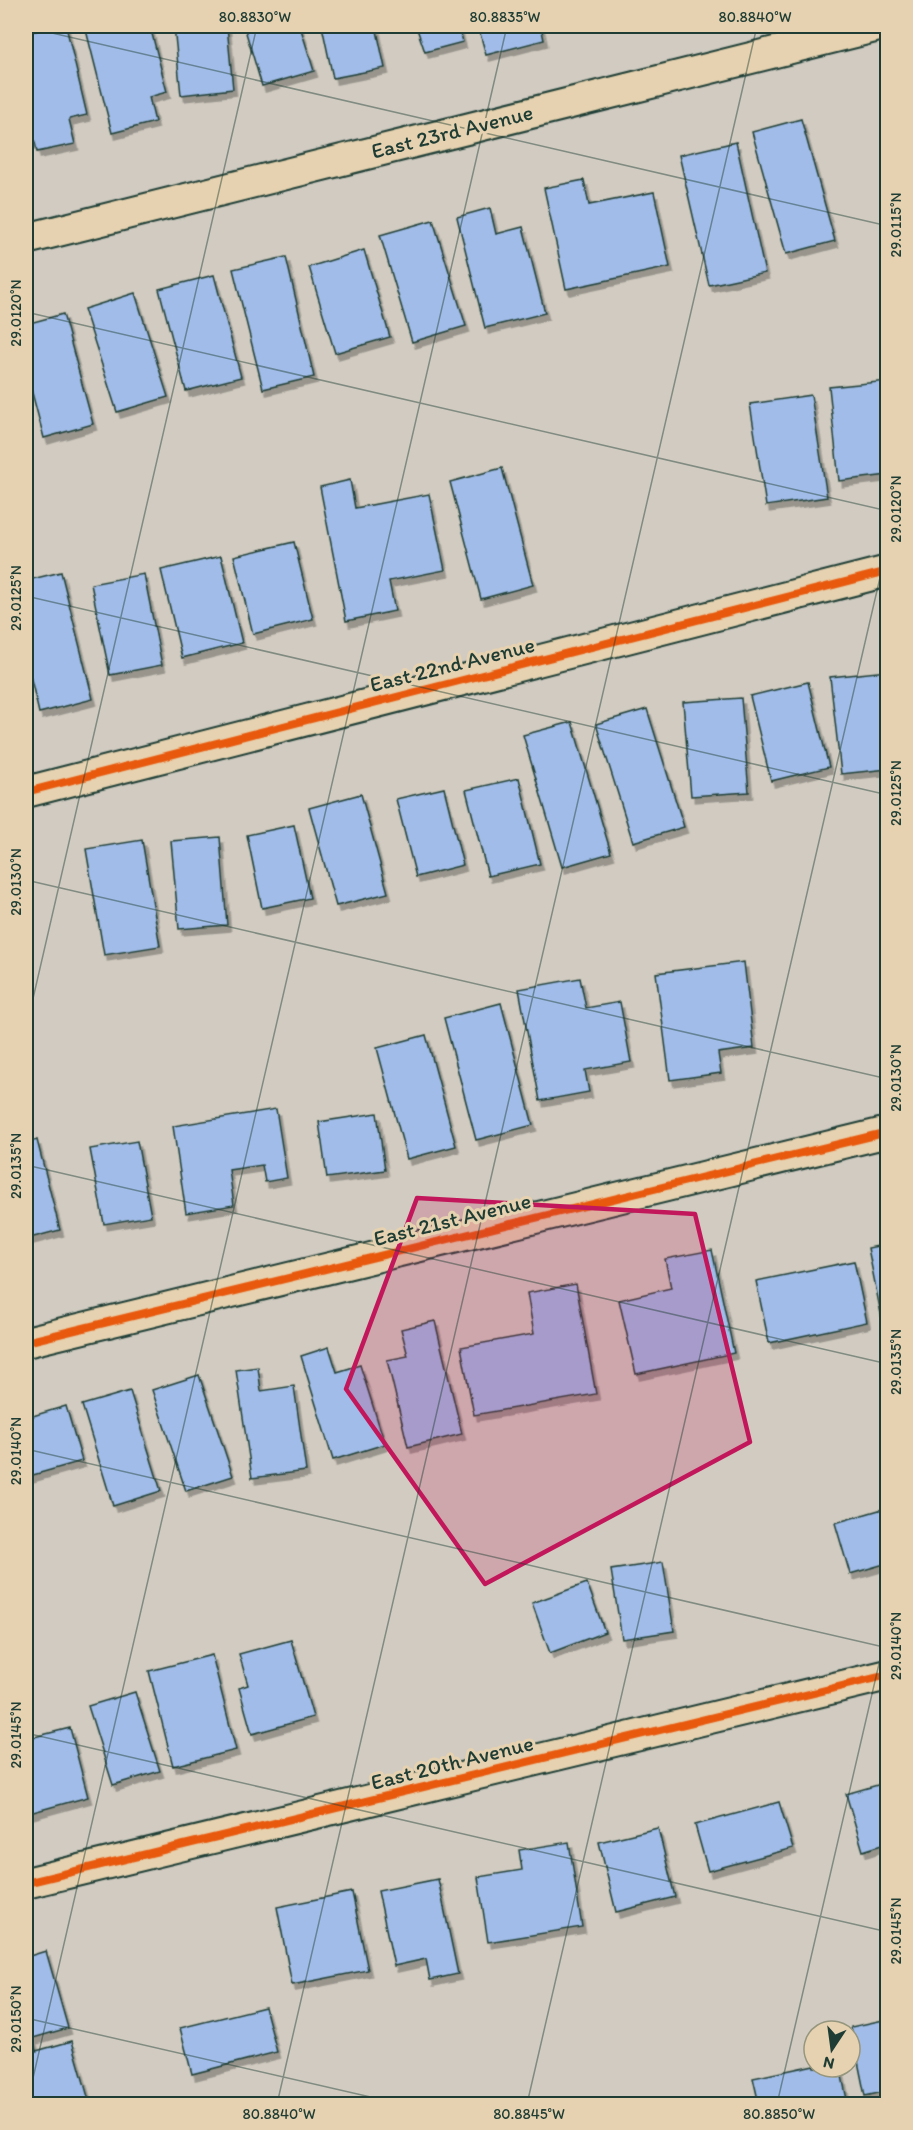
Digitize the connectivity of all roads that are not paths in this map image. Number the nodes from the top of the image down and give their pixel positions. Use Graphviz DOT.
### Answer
graph roads {
  1 [pos="879,26"];
  2 [pos="26,239"];
  3 [pos="888,571"];
  4 [pos="26,792"];
  5 [pos="888,1132"];
  6 [pos="26,1342"];
  7 [pos="888,1675"];
  8 [pos="26,1883"];
  1 -- 2 [label="street, East 23rd Avenue"];
  3 -- 4 [label="street, East 22nd Avenue"];
  5 -- 6 [label="street, East 21st Avenue"];
  7 -- 8 [label="street, East 20th Avenue"];
}
